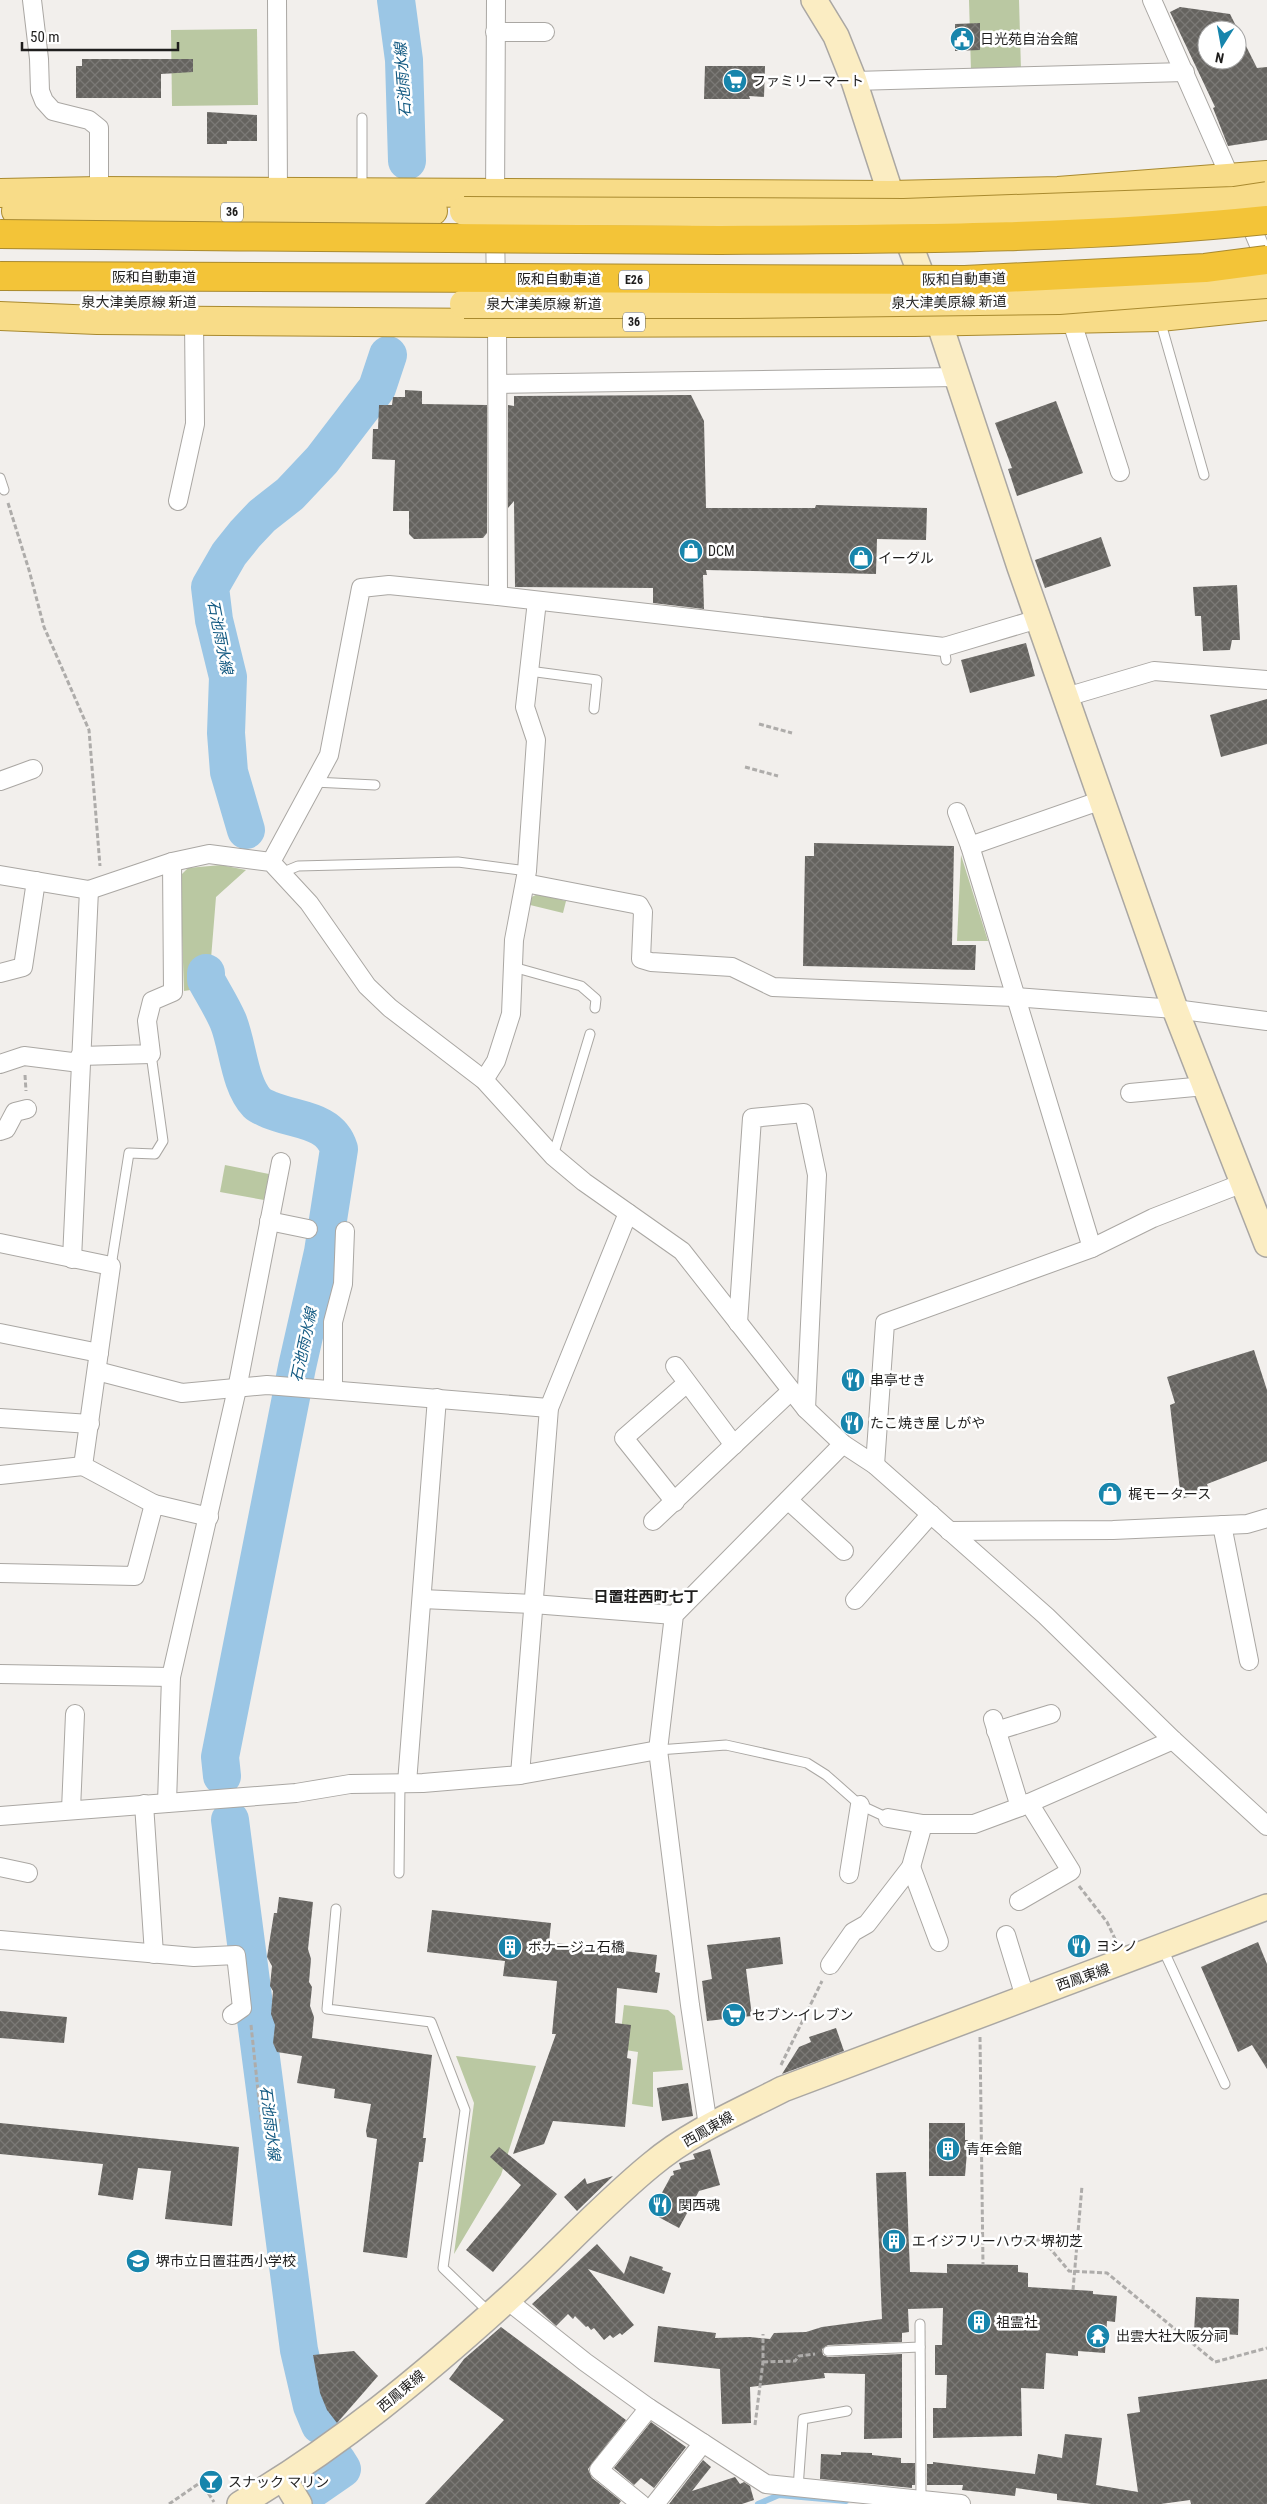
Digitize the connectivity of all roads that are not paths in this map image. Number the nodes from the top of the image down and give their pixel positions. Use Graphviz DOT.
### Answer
graph roads {
  1 [pos="32,0"];
  2 [pos="277,0"];
  3 [pos="496,0"];
  4 [pos="814,0"];
  5 [pos="1152,0"];
  6 [pos="495,32"];
  7 [pos="545,32"];
  8 [pos="1184,72"];
  9 [pos="854,81"];
  10 [pos="362,118"];
  11 [pos="1267,175"];
  12 [pos="1231,179"];
  13 [pos="99,191"];
  14 [pos="278,192"];
  15 [pos="362,192"];
  16 [pos="0,193"];
  17 [pos="495,193"];
  18 [pos="891,195"];
  19 [pos="1267,196"];
  20 [pos="0,211"];
  21 [pos="1267,220"];
  22 [pos="0,234"];
  23 [pos="1267,260"];
  24 [pos="1267,264"];
  25 [pos="0,276"];
  26 [pos="1267,284"];
  27 [pos="0,302"];
  28 [pos="1267,306"];
  29 [pos="0,316"];
  30 [pos="1160,317"];
  31 [pos="1071,319"];
  32 [pos="194,320"];
  33 [pos="939,322"];
  34 [pos="497,323"];
  35 [pos="957,377"];
  36 [pos="498,384"];
  37 [pos="1120,472"];
  38 [pos="1204,475"];
  39 [pos="0,478"];
  40 [pos="4,490"];
  41 [pos="178,500"];
  42 [pos="498,596"];
  43 [pos="538,601"];
  44 [pos="1038,619"];
  45 [pos="529,671"];
  46 [pos="1267,680"];
  47 [pos="1066,697"];
  48 [pos="594,709"];
  49 [pos="33,769"];
  50 [pos="0,781"];
  51 [pos="314,782"];
  52 [pos="374,785"];
  53 [pos="1102,800"];
  54 [pos="957,812"];
  55 [pos="970,846"];
  56 [pos="172,862"];
  57 [pos="276,868"];
  58 [pos="0,875"];
  59 [pos="526,877"];
  60 [pos="36,882"];
  61 [pos="93,888"];
  62 [pos="513,967"];
  63 [pos="0,973"];
  64 [pos="1014,997"];
  65 [pos="595,1008"];
  66 [pos="1175,1009"];
  67 [pos="1267,1021"];
  68 [pos="590,1034"];
  69 [pos="151,1054"];
  70 [pos="80,1059"];
  71 [pos="0,1064"];
  72 [pos="484,1080"];
  73 [pos="1205,1086"];
  74 [pos="1130,1093"];
  75 [pos="27,1109"];
  76 [pos="0,1132"];
  77 [pos="553,1156"];
  78 [pos="281,1162"];
  79 [pos="1243,1183"];
  80 [pos="628,1213"];
  81 [pos="269,1222"];
  82 [pos="308,1229"];
  83 [pos="345,1231"];
  84 [pos="0,1244"];
  85 [pos="1267,1244"];
  86 [pos="1092,1248"];
  87 [pos="72,1260"];
  88 [pos="111,1266"];
  89 [pos="738,1323"];
  90 [pos="0,1333"];
  91 [pos="99,1354"];
  92 [pos="674,1366"];
  93 [pos="97,1371"];
  94 [pos="687,1383"];
  95 [pos="237,1389"];
  96 [pos="333,1390"];
  97 [pos="791,1391"];
  98 [pos="437,1398"];
  99 [pos="549,1408"];
  100 [pos="806,1409"];
  101 [pos="0,1418"];
  102 [pos="90,1424"];
  103 [pos="734,1444"];
  104 [pos="843,1444"];
  105 [pos="874,1465"];
  106 [pos="83,1466"];
  107 [pos="0,1476"];
  108 [pos="788,1500"];
  109 [pos="675,1502"];
  110 [pos="154,1504"];
  111 [pos="931,1514"];
  112 [pos="210,1517"];
  113 [pos="1267,1518"];
  114 [pos="653,1521"];
  115 [pos="1222,1525"];
  116 [pos="949,1531"];
  117 [pos="844,1551"];
  118 [pos="0,1573"];
  119 [pos="422,1599"];
  120 [pos="855,1600"];
  121 [pos="533,1604"];
  122 [pos="674,1615"];
  123 [pos="1249,1661"];
  124 [pos="0,1674"];
  125 [pos="171,1677"];
  126 [pos="75,1714"];
  127 [pos="1051,1714"];
  128 [pos="1172,1740"];
  129 [pos="658,1750"];
  130 [pos="520,1776"];
  131 [pos="404,1783"];
  132 [pos="167,1803"];
  133 [pos="144,1804"];
  134 [pos="860,1805"];
  135 [pos="1025,1805"];
  136 [pos="71,1810"];
  137 [pos="0,1816"];
  138 [pos="888,1818"];
  139 [pos="923,1824"];
  140 [pos="1267,1826"];
  141 [pos="0,1867"];
  142 [pos="911,1867"];
  143 [pos="28,1873"];
  144 [pos="399,1873"];
  145 [pos="848,1874"];
  146 [pos="1019,1901"];
  147 [pos="1267,1907"];
  148 [pos="336,1909"];
  149 [pos="1006,1935"];
  150 [pos="0,1940"];
  151 [pos="939,1942"];
  152 [pos="1162,1947"];
  153 [pos="154,1954"];
  154 [pos="830,1965"];
  155 [pos="1025,1998"];
  156 [pos="237,2011"];
  157 [pos="1224,2084"];
  158 [pos="708,2126"];
  159 [pos="499,2307"];
  160 [pos="920,2324"];
  161 [pos="920,2347"];
  162 [pos="828,2351"];
  163 [pos="648,2408"];
  164 [pos="847,2411"];
  165 [pos="703,2443"];
  166 [pos="284,2479"];
  167 [pos="798,2488"];
  168 [pos="863,2499"];
  169 [pos="921,2500"];
  170 [pos="240,2504"];
  171 [pos="299,2504"];
  172 [pos="641,2504"];
  173 [pos="655,2504"];
  174 [pos="962,2504"];
  1 -- 13 [label="street"];
  2 -- 14 [label="street"];
  3 -- 6 [label="street"];
  4 -- 9 [label="street"];
  5 -- 8 [label="street"];
  6 -- 7 [label="street"];
  6 -- 17 [label="street"];
  8 -- 9 [label="street"];
  8 -- 12 [label="street"];
  9 -- 18 [label="street"];
  10 -- 15 [label="lane"];
  11 -- 12 [label="main road, 36"];
  12 -- 18 [label="main road, 36"];
  12 -- 24 [label="street"];
  13 -- 14 [label="main road, 36"];
  13 -- 16 [label="main road, 36"];
  14 -- 15 [label="main road, 36"];
  15 -- 17 [label="main road, 36"];
  17 -- 18 [label="main road, 36"];
  17 -- 34 [label="street"];
  18 -- 33 [label="street"];
  19 -- 20 [label="main road, 36, bridge"];
  21 -- 22 [label="highway, bridge"];
  23 -- 25 [label="highway, 阪和自動車道 / E26, bridge"];
  26 -- 27 [label="main road, 泉大津美原線 新道 / 36, bridge"];
  28 -- 30 [label="main road, 36"];
  29 -- 32 [label="main road, 36"];
  30 -- 31 [label="main road, 36"];
  30 -- 38 [label="lane"];
  31 -- 33 [label="main road, 36"];
  31 -- 37 [label="street"];
  32 -- 34 [label="main road, 36"];
  32 -- 41 [label="street"];
  33 -- 34 [label="main road, 36"];
  33 -- 35 [label="street"];
  34 -- 36 [label="street"];
  35 -- 36 [label="street"];
  35 -- 44 [label="street"];
  36 -- 42 [label="street"];
  39 -- 40 [label="lane"];
  42 -- 43 [label="street"];
  42 -- 51 [label="street"];
  43 -- 44 [label="street"];
  43 -- 45 [label="street"];
  44 -- 47 [label="street"];
  45 -- 48 [label="lane"];
  45 -- 59 [label="street"];
  46 -- 47 [label="street"];
  47 -- 53 [label="street"];
  49 -- 50 [label="street"];
  51 -- 52 [label="lane"];
  51 -- 57 [label="street"];
  53 -- 55 [label="street"];
  53 -- 66 [label="street"];
  54 -- 55 [label="street"];
  55 -- 64 [label="street"];
  56 -- 57 [label="street"];
  56 -- 61 [label="street"];
  56 -- 69 [label="street"];
  57 -- 59 [label="lane"];
  57 -- 72 [label="street"];
  58 -- 60 [label="street"];
  59 -- 62 [label="street"];
  59 -- 64 [label="street"];
  60 -- 61 [label="street"];
  60 -- 63 [label="street"];
  61 -- 70 [label="street"];
  62 -- 65 [label="lane"];
  62 -- 72 [label="street"];
  64 -- 66 [label="street"];
  64 -- 86 [label="street"];
  66 -- 67 [label="street"];
  66 -- 73 [label="street"];
  68 -- 77 [label="lane"];
  69 -- 70 [label="street"];
  69 -- 88 [label="lane"];
  70 -- 71 [label="street"];
  70 -- 87 [label="street"];
  72 -- 77 [label="street"];
  73 -- 74 [label="street"];
  73 -- 79 [label="street"];
  75 -- 76 [label="street"];
  77 -- 80 [label="street"];
  78 -- 81 [label="street"];
  79 -- 85 [label="street"];
  79 -- 86 [label="street"];
  80 -- 89 [label="street"];
  80 -- 99 [label="street"];
  81 -- 82 [label="street"];
  81 -- 95 [label="street"];
  83 -- 96 [label="street"];
  84 -- 87 [label="street"];
  86 -- 105 [label="street"];
  87 -- 88 [label="street"];
  88 -- 91 [label="street"];
  89 -- 97 [label="street"];
  89 -- 100 [label="street"];
  90 -- 91 [label="street"];
  91 -- 93 [label="street"];
  92 -- 94 [label="street"];
  93 -- 95 [label="street"];
  93 -- 102 [label="street"];
  94 -- 103 [label="street"];
  94 -- 109 [label="street"];
  95 -- 96 [label="street"];
  95 -- 112 [label="street"];
  96 -- 98 [label="street"];
  97 -- 100 [label="street"];
  97 -- 103 [label="street"];
  98 -- 99 [label="street"];
  98 -- 119 [label="street"];
  99 -- 121 [label="street"];
  100 -- 104 [label="street"];
  101 -- 102 [label="street"];
  102 -- 106 [label="street"];
  103 -- 109 [label="street"];
  104 -- 105 [label="street"];
  104 -- 108 [label="street"];
  105 -- 111 [label="street"];
  106 -- 107 [label="street"];
  106 -- 110 [label="street"];
  108 -- 117 [label="street"];
  108 -- 122 [label="street"];
  109 -- 114 [label="street"];
  110 -- 112 [label="street"];
  110 -- 118 [label="street"];
  111 -- 116 [label="street"];
  111 -- 120 [label="street"];
  112 -- 125 [label="street"];
  113 -- 115 [label="street"];
  115 -- 116 [label="street"];
  115 -- 123 [label="street"];
  116 -- 128 [label="street"];
  119 -- 121 [label="street"];
  119 -- 131 [label="street"];
  121 -- 122 [label="street"];
  121 -- 130 [label="street"];
  122 -- 129 [label="street"];
  124 -- 125 [label="street"];
  125 -- 132 [label="street"];
  126 -- 136 [label="street"];
  127 -- 135 [label="street"];
  128 -- 135 [label="street"];
  128 -- 140 [label="street"];
  129 -- 130 [label="street"];
  129 -- 134 [label="lane"];
  129 -- 158 [label="street"];
  130 -- 131 [label="street"];
  131 -- 132 [label="street"];
  131 -- 144 [label="lane"];
  132 -- 133 [label="street"];
  133 -- 136 [label="street"];
  133 -- 153 [label="street"];
  134 -- 138 [label="lane"];
  134 -- 145 [label="street"];
  135 -- 139 [label="street"];
  135 -- 146 [label="street"];
  136 -- 137 [label="street"];
  138 -- 139 [label="street"];
  139 -- 142 [label="street"];
  141 -- 143 [label="street"];
  142 -- 151 [label="street"];
  142 -- 154 [label="street"];
  147 -- 152 [label="street, 西鳳東線"];
  148 -- 159 [label="lane"];
  149 -- 155 [label="street"];
  150 -- 153 [label="street"];
  152 -- 155 [label="street, 西鳳東線"];
  152 -- 157 [label="lane"];
  153 -- 156 [label="street"];
  155 -- 158 [label="street, 西鳳東線"];
  158 -- 159 [label="street, 西鳳東線"];
  159 -- 163 [label="street"];
  159 -- 166 [label="street, 西鳳東線"];
  160 -- 161 [label="lane"];
  161 -- 162 [label="lane"];
  161 -- 169 [label="lane"];
  163 -- 165 [label="street"];
  163 -- 172 [label="street"];
  164 -- 167 [label="lane"];
  165 -- 167 [label="street"];
  165 -- 173 [label="street"];
  166 -- 170 [label="street, 西鳳東線"];
  166 -- 171 [label="street"];
  167 -- 168 [label="street"];
  168 -- 169 [label="street"];
  169 -- 174 [label="street"];
}
